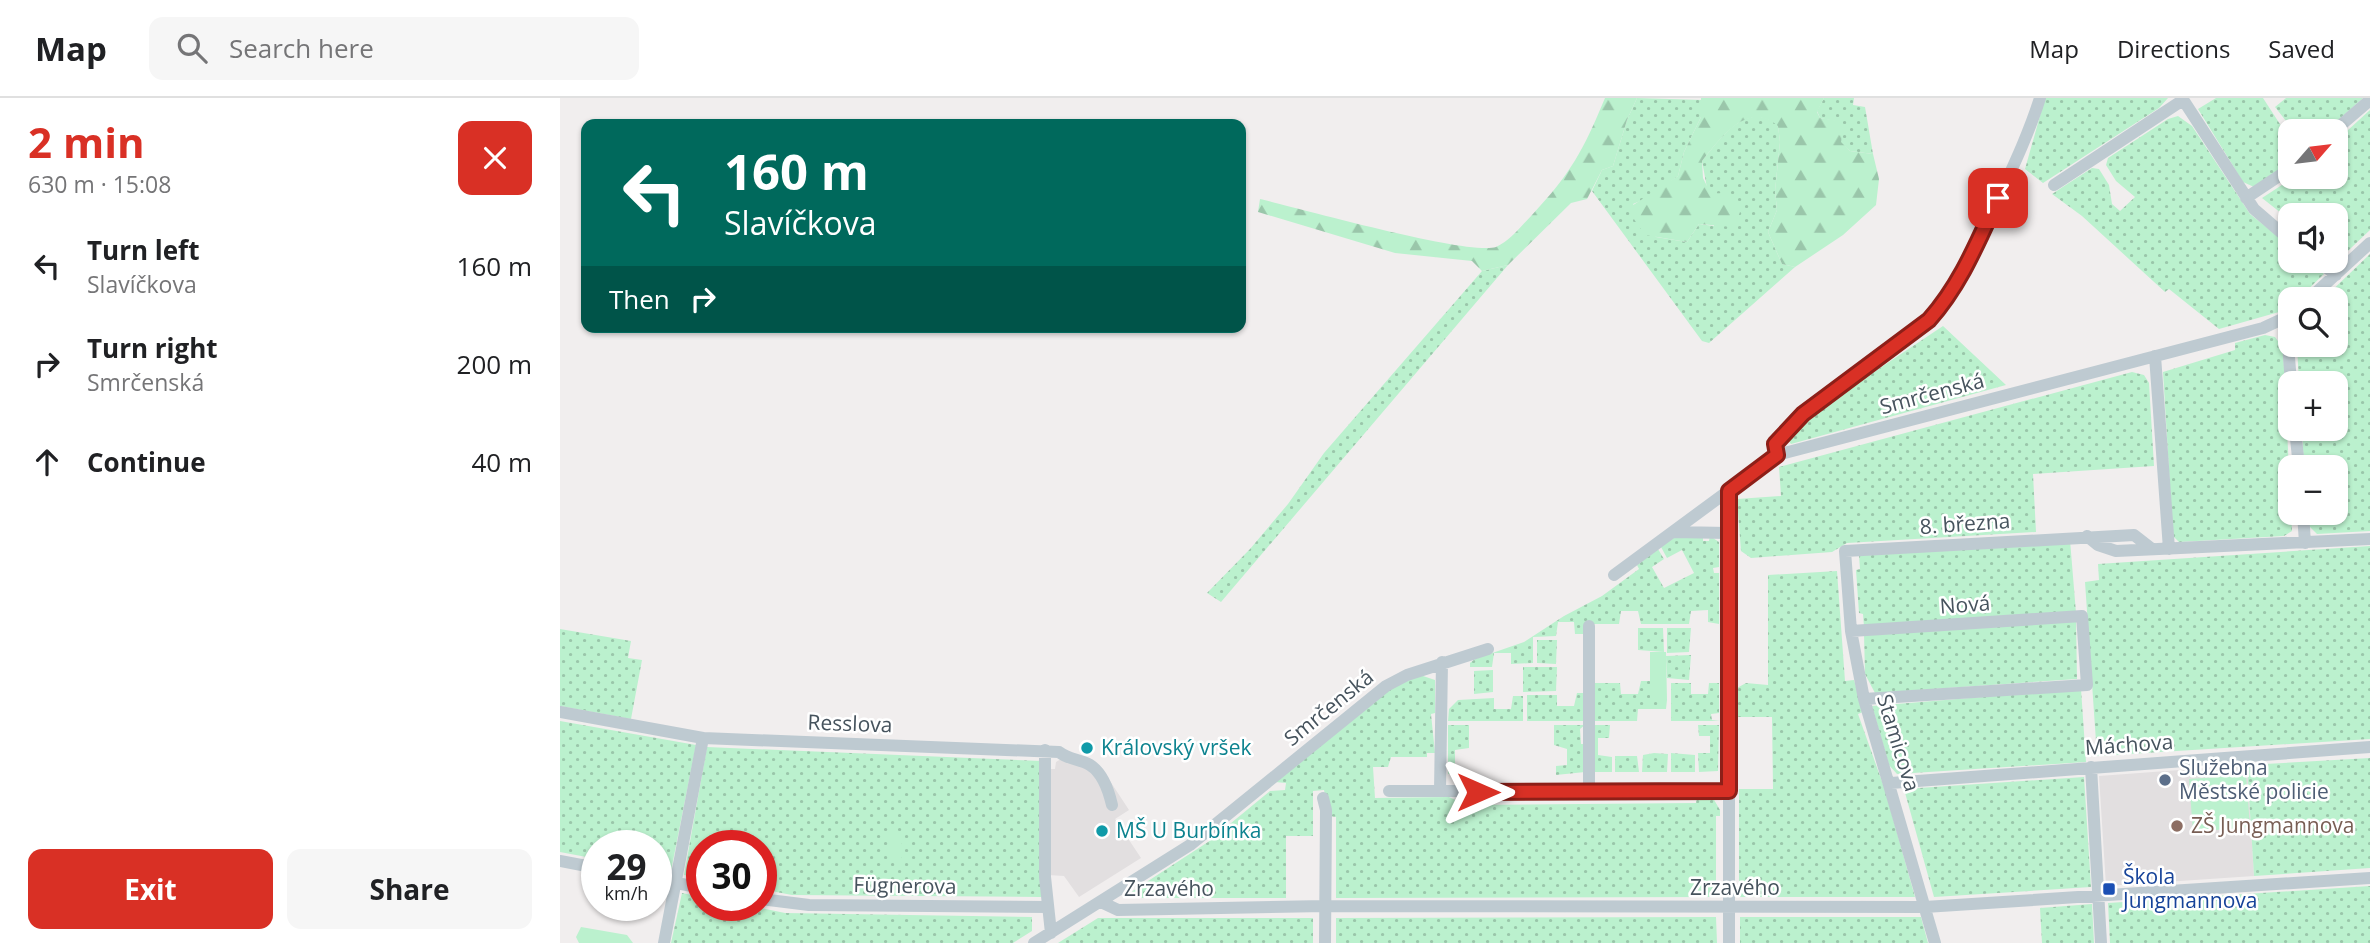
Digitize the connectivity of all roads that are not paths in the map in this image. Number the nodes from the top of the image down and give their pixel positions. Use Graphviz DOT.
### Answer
graph roads {
  1 [pos="2040,98"];
  2 [pos="2183,99"];
  3 [pos="2370,100"];
  4 [pos="2348,119"];
  5 [pos="2278,177"];
  6 [pos="2054,185"];
  7 [pos="2246,198"];
  8 [pos="2278,230"];
  9 [pos="2370,243"];
  10 [pos="2333,273"];
  11 [pos="2336,275"];
  12 [pos="2322,287"];
  13 [pos="2278,320"];
  14 [pos="2155,356"];
  15 [pos="1777,455"];
  16 [pos="1729,491"];
  17 [pos="2304,525"];
  18 [pos="1672,533"];
  19 [pos="1728,533"];
  20 [pos="2370,539"];
  21 [pos="2305,542"];
  22 [pos="2169,550"];
  23 [pos="1845,551"];
  24 [pos="1614,575"];
  25 [pos="1589,626"];
  26 [pos="1851,631"];
  27 [pos="1489,649"];
  28 [pos="1442,662"];
  29 [pos="1864,699"];
  30 [pos="560,712"];
  31 [pos="703,738"];
  32 [pos="2370,747"];
  33 [pos="1045,750"];
  34 [pos="2091,767"];
  35 [pos="1891,783"];
  36 [pos="1389,791"];
  37 [pos="1440,791"];
  38 [pos="1729,791"];
  39 [pos="1588,792"];
  40 [pos="1324,798"];
  41 [pos="1112,805"];
  42 [pos="560,861"];
  43 [pos="581,865"];
  44 [pos="2370,878"];
  45 [pos="672,882"];
  46 [pos="675,883"];
  47 [pos="686,885"];
  48 [pos="2098,896"];
  49 [pos="777,901"];
  50 [pos="1101,902"];
  51 [pos="1325,906"];
  52 [pos="1048,907"];
  53 [pos="1925,907"];
  54 [pos="1729,908"];
  55 [pos="1051,933"];
  56 [pos="664,943"];
  57 [pos="1034,943"];
  58 [pos="1325,943"];
  59 [pos="1729,943"];
  60 [pos="1935,943"];
  61 [pos="2101,943"];
  1 -- 15 [label="street"];
  2 -- 6 [label="street"];
  2 -- 7 [label="street"];
  3 -- 4 [label="street"];
  5 -- 7 [label="street"];
  7 -- 8 [label="street"];
  9 -- 11 [label="street"];
  10 -- 11 [label="street"];
  11 -- 12 [label="street"];
  13 -- 14 [label="street, Smrčenská"];
  14 -- 15 [label="street, Smrčenská"];
  14 -- 22 [label="street"];
  15 -- 16 [label="street, Smrčenská"];
  16 -- 18 [label="street, Smrčenská"];
  16 -- 19 [label="street"];
  17 -- 21 [label="street"];
  18 -- 19 [label="street"];
  18 -- 24 [label="street, Smrčenská"];
  19 -- 38 [label="street"];
  20 -- 21 [label="street, 8. března"];
  21 -- 22 [label="street, 8. března"];
  22 -- 23 [label="street, 8. března"];
  23 -- 26 [label="street, Stamicova"];
  25 -- 39 [label="street"];
  26 -- 29 [label="street, Stamicova"];
  26 -- 29 [label="street, Nová"];
  27 -- 28 [label="street, Smrčenská"];
  28 -- 37 [label="street"];
  28 -- 50 [label="street, Smrčenská"];
  29 -- 35 [label="street, Stamicova"];
  30 -- 31 [label="street, Resslova"];
  31 -- 33 [label="street, Resslova"];
  31 -- 46 [label="street"];
  32 -- 34 [label="street, Máchova"];
  33 -- 41 [label="street, Resslova"];
  33 -- 52 [label="street"];
  34 -- 35 [label="street, Máchova"];
  34 -- 48 [label="street"];
  35 -- 53 [label="street, Stamicova"];
  36 -- 37 [label="street"];
  37 -- 39 [label="street"];
  38 -- 39 [label="street"];
  38 -- 54 [label="street"];
  40 -- 51 [label="street"];
  42 -- 43 [label="street"];
  44 -- 48 [label="street, Zrzavého"];
  45 -- 46 [label="street"];
  46 -- 47 [label="street"];
  46 -- 56 [label="street"];
  48 -- 53 [label="street, Zrzavého"];
  48 -- 61 [label="street"];
  49 -- 52 [label="street, Fügnerova"];
  50 -- 51 [label="street, Zrzavého"];
  50 -- 55 [label="street, Smrčenská"];
  51 -- 54 [label="street, Zrzavého"];
  51 -- 58 [label="street"];
  52 -- 55 [label="street"];
  53 -- 54 [label="street, Zrzavého"];
  53 -- 60 [label="street, Stamicova"];
  54 -- 59 [label="street"];
  55 -- 57 [label="street, Smrčenská"];
}
